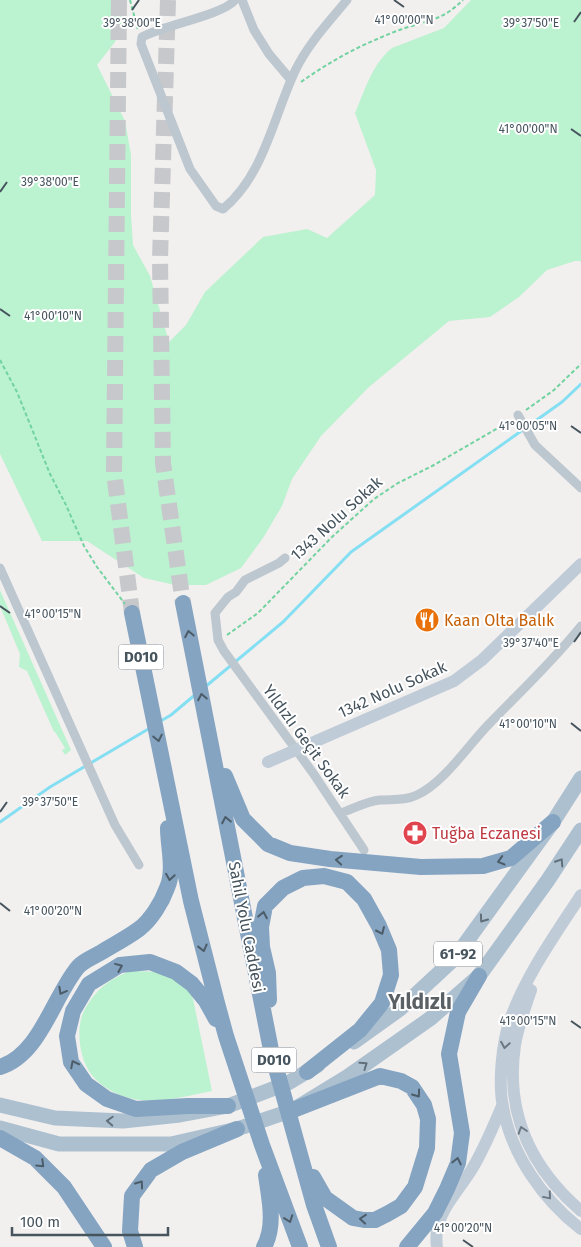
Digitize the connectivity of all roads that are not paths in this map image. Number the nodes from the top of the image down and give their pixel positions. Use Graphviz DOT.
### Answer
graph roads {
  1 [pos="235,0"];
  2 [pos="242,0"];
  3 [pos="347,0"];
  4 [pos="291,80"];
  5 [pos="518,415"];
  6 [pos="581,488"];
  7 [pos="286,558"];
  8 [pos="581,564"];
  9 [pos="0,568"];
  10 [pos="183,603"];
  11 [pos="132,613"];
  12 [pos="581,626"];
  13 [pos="224,651"];
  14 [pos="208,730"];
  15 [pos="295,750"];
  16 [pos="268,762"];
  17 [pos="166,776"];
  18 [pos="581,778"];
  19 [pos="340,813"];
  20 [pos="553,822"];
  21 [pos="581,830"];
  22 [pos="364,850"];
  23 [pos="139,865"];
  24 [pos="580,897"];
  25 [pos="544,953"];
  26 [pos="479,976"];
  27 [pos="226,1036"];
  28 [pos="271,1050"];
  29 [pos="0,1067"];
  30 [pos="307,1072"];
  31 [pos="0,1105"];
  32 [pos="228,1106"];
  33 [pos="502,1106"];
  34 [pos="293,1110"];
  35 [pos="0,1128"];
  36 [pos="238,1129"];
  37 [pos="0,1138"];
  38 [pos="262,1145"];
  39 [pos="299,1151"];
  40 [pos="581,1211"];
  41 [pos="581,1229"];
  42 [pos="104,1247"];
  43 [pos="135,1247"];
  44 [pos="264,1247"];
  45 [pos="300,1247"];
  46 [pos="328,1247"];
  47 [pos="407,1247"];
  48 [pos="438,1247"];
  1 -- 4 [label="street"];
  2 -- 4 [label="street"];
  3 -- 4 [label="street"];
  5 -- 6 [label="street"];
  7 -- 13 [label="street, 1343 Nolu Sokak"];
  8 -- 15 [label="street, 1342 Nolu Sokak"];
  9 -- 23 [label="street"];
  14 -- 10 [label="highway, Sahil Yolu Caddesi / D010, one-way"];
  11 -- 17 [label="highway, D010, one-way"];
  12 -- 19 [label="street"];
  13 -- 15 [label="street, Yıldızlı Geçit Sokak"];
  20 -- 14 [label="highway, one-way"];
  28 -- 14 [label="highway, Sahil Yolu Caddesi / D010, one-way"];
  15 -- 16 [label="street, 1342 Nolu Sokak"];
  15 -- 19 [label="street, Yıldızlı Geçit Sokak"];
  17 -- 27 [label="highway, D010, one-way"];
  17 -- 29 [label="highway, one-way"];
  18 -- 20 [label="main road, 61-92"];
  19 -- 22 [label="street, Yıldızlı Geçit Sokak"];
  20 -- 30 [label="main road, 61-92, one-way"];
  26 -- 21 [label="main road, 61-92, one-way"];
  24 -- 25 [label="street"];
  25 -- 33 [label="street, one-way"];
  40 -- 25 [label="street, one-way"];
  34 -- 26 [label="main road, 61-92, one-way"];
  47 -- 26 [label="highway, one-way"];
  32 -- 27 [label="highway, one-way"];
  27 -- 38 [label="highway, D010"];
  28 -- 30 [label="highway, one-way"];
  28 -- 39 [label="highway, Sahil Yolu Caddesi / D010"];
  30 -- 32 [label="main road, 61-92"];
  32 -- 31 [label="main road, 61-92, one-way"];
  33 -- 41 [label="street, one-way"];
  33 -- 48 [label="street"];
  34 -- 36 [label="main road, 61-92"];
  34 -- 39 [label="highway, one-way"];
  35 -- 36 [label="main road, 61-92"];
  43 -- 36 [label="highway, one-way"];
  37 -- 42 [label="highway, one-way"];
  38 -- 44 [label="highway"];
  38 -- 45 [label="highway, D010, one-way"];
  39 -- 46 [label="highway, Sahil Yolu Caddesi / D010"];
}
